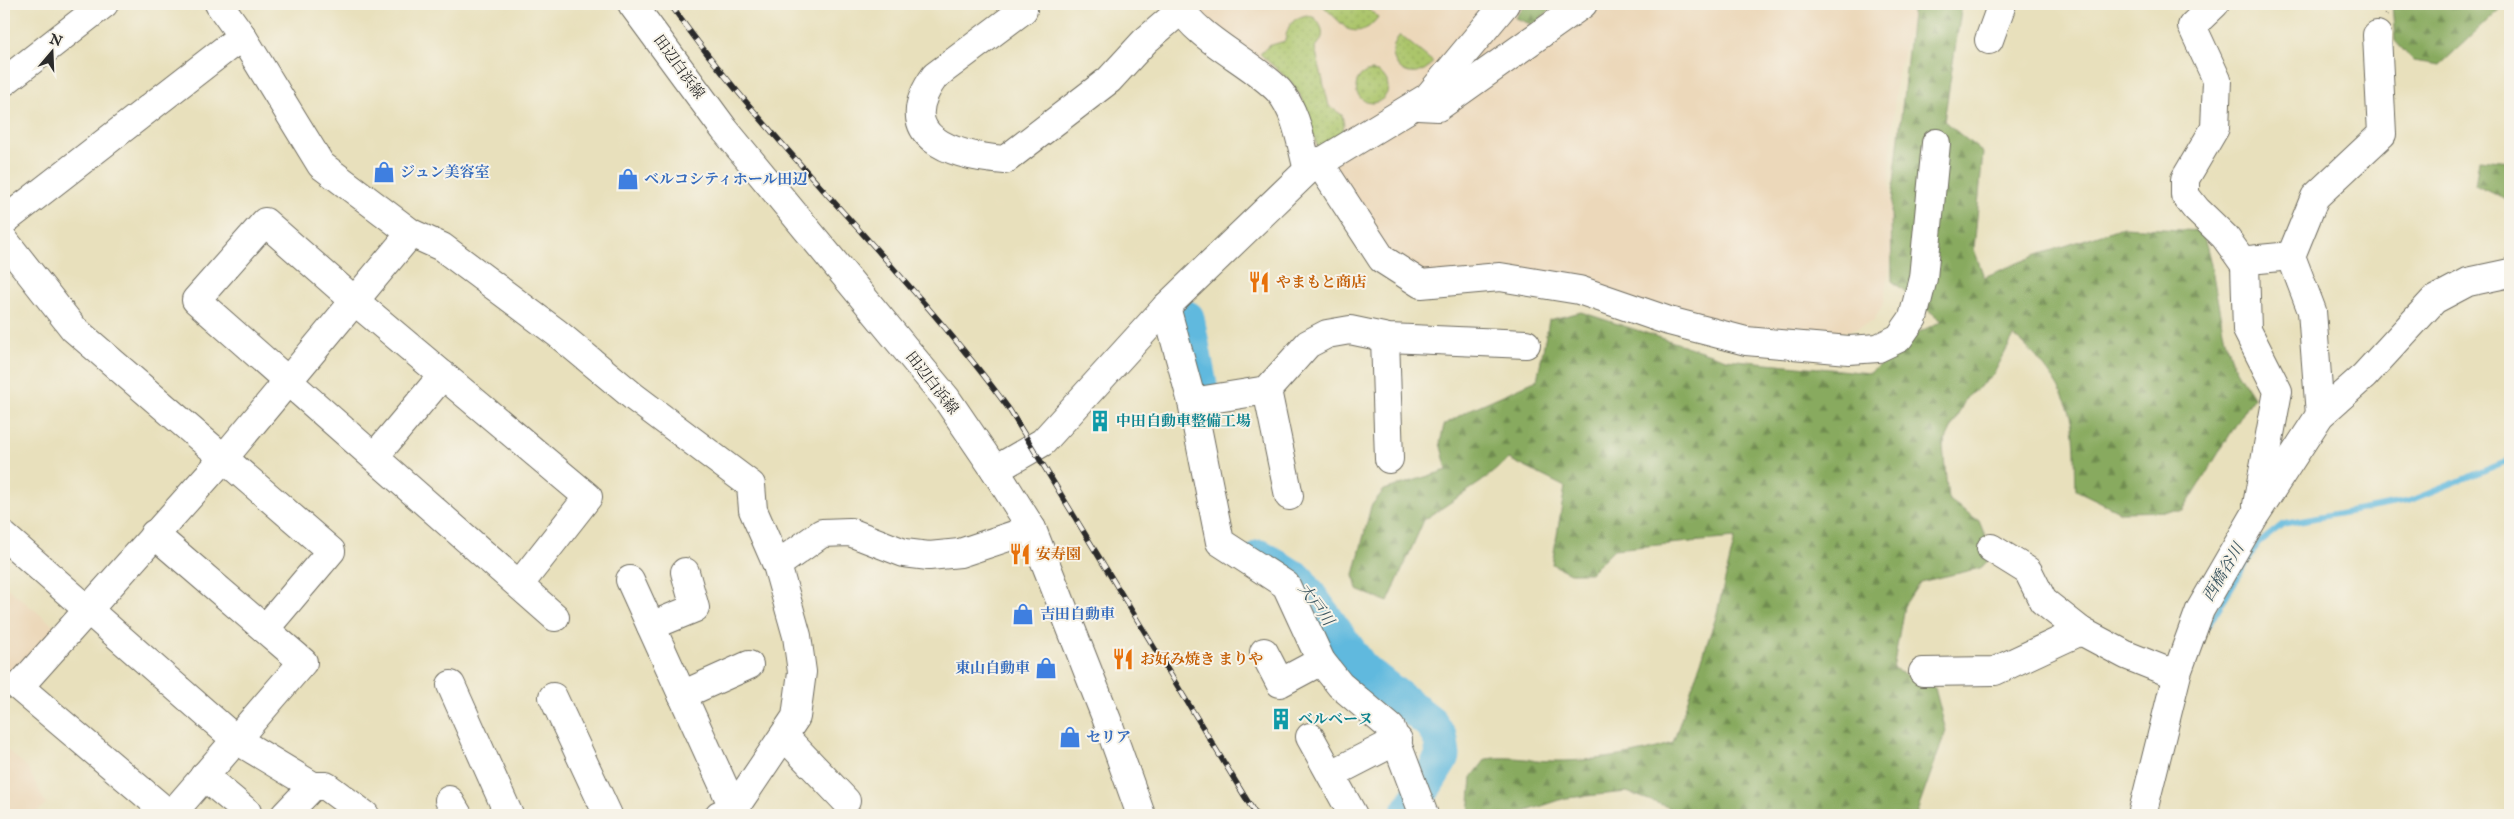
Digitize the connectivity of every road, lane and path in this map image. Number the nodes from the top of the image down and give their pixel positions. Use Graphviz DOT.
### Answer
graph roads {
  1 [pos="104,4"];
  2 [pos="219,4"];
  3 [pos="632,4"];
  4 [pos="1505,4"];
  5 [pos="1583,4"];
  6 [pos="2002,4"];
  7 [pos="2215,4"];
  8 [pos="1184,8"];
  9 [pos="1023,10"];
  10 [pos="2377,35"];
  11 [pos="242,36"];
  12 [pos="1989,40"];
  13 [pos="4,82"];
  14 [pos="1412,106"];
  15 [pos="1936,143"];
  16 [pos="1313,165"];
  17 [pos="4,221"];
  18 [pos="412,233"];
  19 [pos="4,240"];
  20 [pos="2291,256"];
  21 [pos="2245,265"];
  22 [pos="2510,273"];
  23 [pos="356,302"];
  24 [pos="1166,307"];
  25 [pos="1385,338"];
  26 [pos="1526,344"];
  27 [pos="443,375"];
  28 [pos="288,380"];
  29 [pos="1267,390"];
  30 [pos="1198,401"];
  31 [pos="2320,415"];
  32 [pos="374,456"];
  33 [pos="223,459"];
  34 [pos="1389,459"];
  35 [pos="995,470"];
  36 [pos="1289,496"];
  37 [pos="2255,515"];
  38 [pos="1032,529"];
  39 [pos="154,534"];
  40 [pos="4,536"];
  41 [pos="1991,548"];
  42 [pos="777,565"];
  43 [pos="685,572"];
  44 [pos="630,580"];
  45 [pos="519,584"];
  46 [pos="87,609"];
  47 [pos="555,617"];
  48 [pos="651,626"];
  49 [pos="265,629"];
  50 [pos="2081,631"];
  51 [pos="1264,652"];
  52 [pos="1321,661"];
  53 [pos="749,665"];
  54 [pos="1923,672"];
  55 [pos="2176,675"];
  56 [pos="451,684"];
  57 [pos="682,695"];
  58 [pos="553,698"];
  59 [pos="785,736"];
  60 [pos="1310,737"];
  61 [pos="235,739"];
  62 [pos="1398,740"];
  63 [pos="1332,774"];
  64 [pos="204,776"];
  65 [pos="313,786"];
  66 [pos="846,801"];
  67 [pos="247,812"];
  68 [pos="730,813"];
  69 [pos="170,815"];
  70 [pos="285,815"];
  71 [pos="365,815"];
  72 [pos="509,815"];
  73 [pos="608,815"];
  74 [pos="1141,815"];
  75 [pos="1353,815"];
  76 [pos="1424,815"];
  77 [pos="2142,815"];
  1 -- 13 [label="street"];
  2 -- 11 [label="street"];
  3 -- 35 [label="street, 田辺白浜線"];
  4 -- 14 [label="street"];
  5 -- 14 [label="street"];
  6 -- 12 [label="street"];
  7 -- 21 [label="street"];
  8 -- 9 [label="street"];
  8 -- 16 [label="street"];
  10 -- 20 [label="street"];
  11 -- 17 [label="street"];
  11 -- 18 [label="street"];
  14 -- 16 [label="street"];
  15 -- 16 [label="street"];
  16 -- 24 [label="street"];
  18 -- 23 [label="street"];
  18 -- 42 [label="street"];
  19 -- 33 [label="street"];
  20 -- 21 [label="street"];
  20 -- 31 [label="street"];
  21 -- 37 [label="street"];
  22 -- 31 [label="street"];
  23 -- 27 [label="street"];
  23 -- 28 [label="street"];
  23 -- 28 [label="street"];
  24 -- 30 [label="street"];
  24 -- 35 [label="street"];
  25 -- 26 [label="street"];
  25 -- 29 [label="street"];
  25 -- 34 [label="street"];
  27 -- 32 [label="street"];
  27 -- 45 [label="street"];
  28 -- 32 [label="street"];
  28 -- 33 [label="street"];
  29 -- 30 [label="street"];
  29 -- 36 [label="street"];
  30 -- 52 [label="street"];
  31 -- 37 [label="street"];
  32 -- 45 [label="street"];
  33 -- 39 [label="street"];
  33 -- 49 [label="street"];
  35 -- 38 [label="street, 田辺白浜線"];
  37 -- 55 [label="street"];
  38 -- 42 [label="street"];
  38 -- 74 [label="street, 田辺白浜線"];
  39 -- 46 [label="street"];
  39 -- 49 [label="street"];
  40 -- 46 [label="street"];
  41 -- 50 [label="street"];
  42 -- 59 [label="street"];
  43 -- 48 [label="street"];
  44 -- 48 [label="street"];
  45 -- 47 [label="street"];
  46 -- 61 [label="street"];
  46 -- 69 [label="street"];
  48 -- 57 [label="street"];
  49 -- 61 [label="street"];
  50 -- 54 [label="street"];
  50 -- 55 [label="street"];
  51 -- 52 [label="street"];
  52 -- 62 [label="street"];
  53 -- 57 [label="street"];
  55 -- 77 [label="street"];
  56 -- 72 [label="street"];
  57 -- 68 [label="street"];
  58 -- 73 [label="street"];
  59 -- 66 [label="street"];
  59 -- 68 [label="street"];
  60 -- 63 [label="street"];
  61 -- 64 [label="street"];
  61 -- 65 [label="street"];
  62 -- 63 [label="street"];
  62 -- 76 [label="street"];
  63 -- 75 [label="street"];
  64 -- 67 [label="street"];
  64 -- 69 [label="street"];
  65 -- 70 [label="street"];
  65 -- 71 [label="street"];
}
